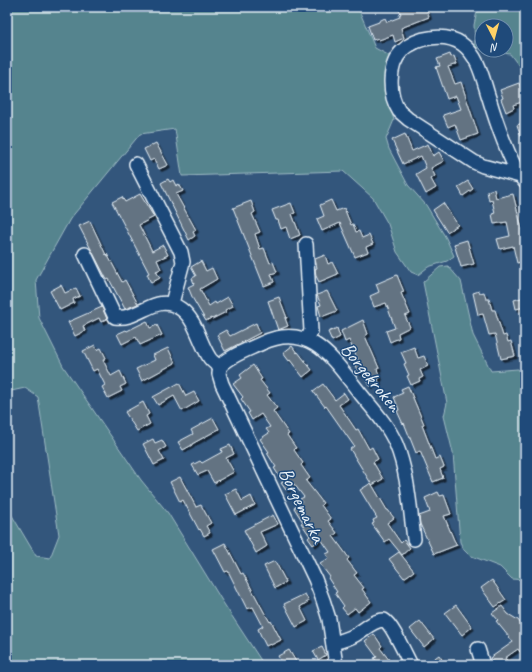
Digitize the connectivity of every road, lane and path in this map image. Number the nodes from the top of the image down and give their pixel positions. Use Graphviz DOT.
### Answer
graph roads {
  1 [pos="136,164"];
  2 [pos="522,179"];
  3 [pos="306,244"];
  4 [pos="85,254"];
  5 [pos="172,303"];
  6 [pos="307,340"];
  7 [pos="220,367"];
  8 [pos="414,539"];
  9 [pos="333,642"];
  10 [pos="478,649"];
  11 [pos="336,665"];
  12 [pos="411,665"];
  13 [pos="482,665"];
  1 -- 5 [label="street"];
  2 -- 2 [label="street"];
  3 -- 6 [label="street"];
  4 -- 5 [label="street"];
  5 -- 7 [label="street"];
  6 -- 7 [label="street, Borgekroken"];
  6 -- 8 [label="street, Borgekroken"];
  7 -- 9 [label="street, Borgemarka"];
  9 -- 11 [label="street, Borgemarka"];
  9 -- 12 [label="street"];
  10 -- 13 [label="street"];
}
